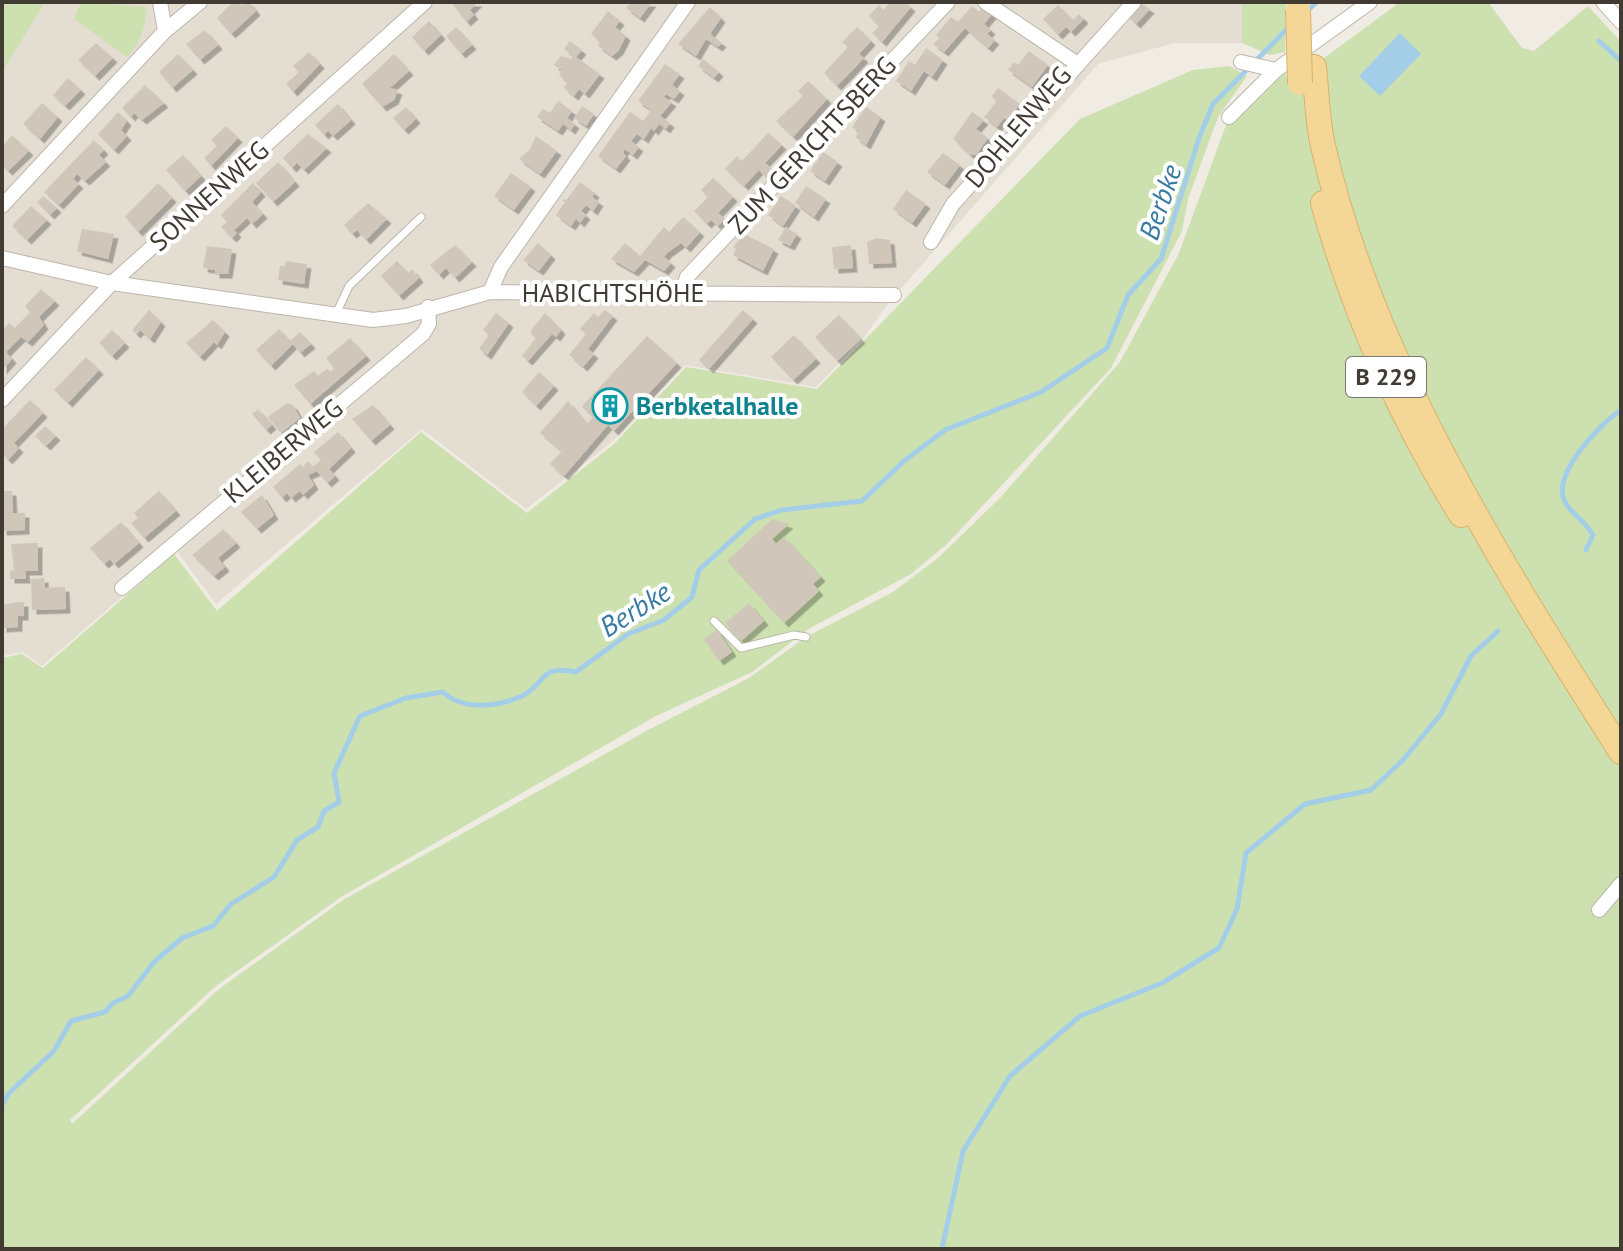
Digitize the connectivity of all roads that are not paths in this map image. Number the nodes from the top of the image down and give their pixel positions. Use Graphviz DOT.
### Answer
graph roads {
  1 [pos="160,2"];
  2 [pos="425,2"];
  3 [pos="688,2"];
  4 [pos="948,2"];
  5 [pos="985,2"];
  6 [pos="1134,2"];
  7 [pos="1370,2"];
  8 [pos="1603,2"];
  9 [pos="191,5"];
  10 [pos="1303,5"];
  11 [pos="1621,22"];
  12 [pos="165,31"];
  13 [pos="1241,62"];
  14 [pos="1076,63"];
  15 [pos="1276,70"];
  16 [pos="1229,117"];
  17 [pos="2,206"];
  18 [pos="421,217"];
  19 [pos="931,242"];
  20 [pos="2,258"];
  21 [pos="112,283"];
  22 [pos="490,292"];
  23 [pos="682,292"];
  24 [pos="894,295"];
  25 [pos="428,307"];
  26 [pos="336,315"];
  27 [pos="2,400"];
  28 [pos="122,588"];
  29 [pos="714,621"];
  30 [pos="806,637"];
  31 [pos="1621,752"];
  32 [pos="1621,884"];
  33 [pos="1599,910"];
  1 -- 12 [label="street"];
  2 -- 21 [label="street, SONNENWEG"];
  3 -- 22 [label="street"];
  4 -- 23 [label="street, ZUM GERICHTSBERG"];
  5 -- 14 [label="street, DOHLENWEG"];
  6 -- 14 [label="street"];
  7 -- 15 [label="street"];
  8 -- 11 [label="street"];
  9 -- 12 [label="street"];
  10 -- 31 [label="main road, B 229"];
  12 -- 17 [label="street"];
  13 -- 15 [label="street"];
  14 -- 19 [label="street, DOHLENWEG"];
  15 -- 16 [label="street"];
  18 -- 26 [label="lane"];
  20 -- 21 [label="street, HABICHTSHÖHE"];
  21 -- 26 [label="street, HABICHTSHÖHE"];
  21 -- 27 [label="street, SONNENWEG"];
  22 -- 23 [label="street, HABICHTSHÖHE"];
  22 -- 25 [label="street, HABICHTSHÖHE"];
  23 -- 24 [label="street, HABICHTSHÖHE"];
  25 -- 26 [label="street, HABICHTSHÖHE"];
  25 -- 28 [label="street, KLEIBERWEG"];
  29 -- 30 [label="lane"];
  32 -- 33 [label="street"];
}
